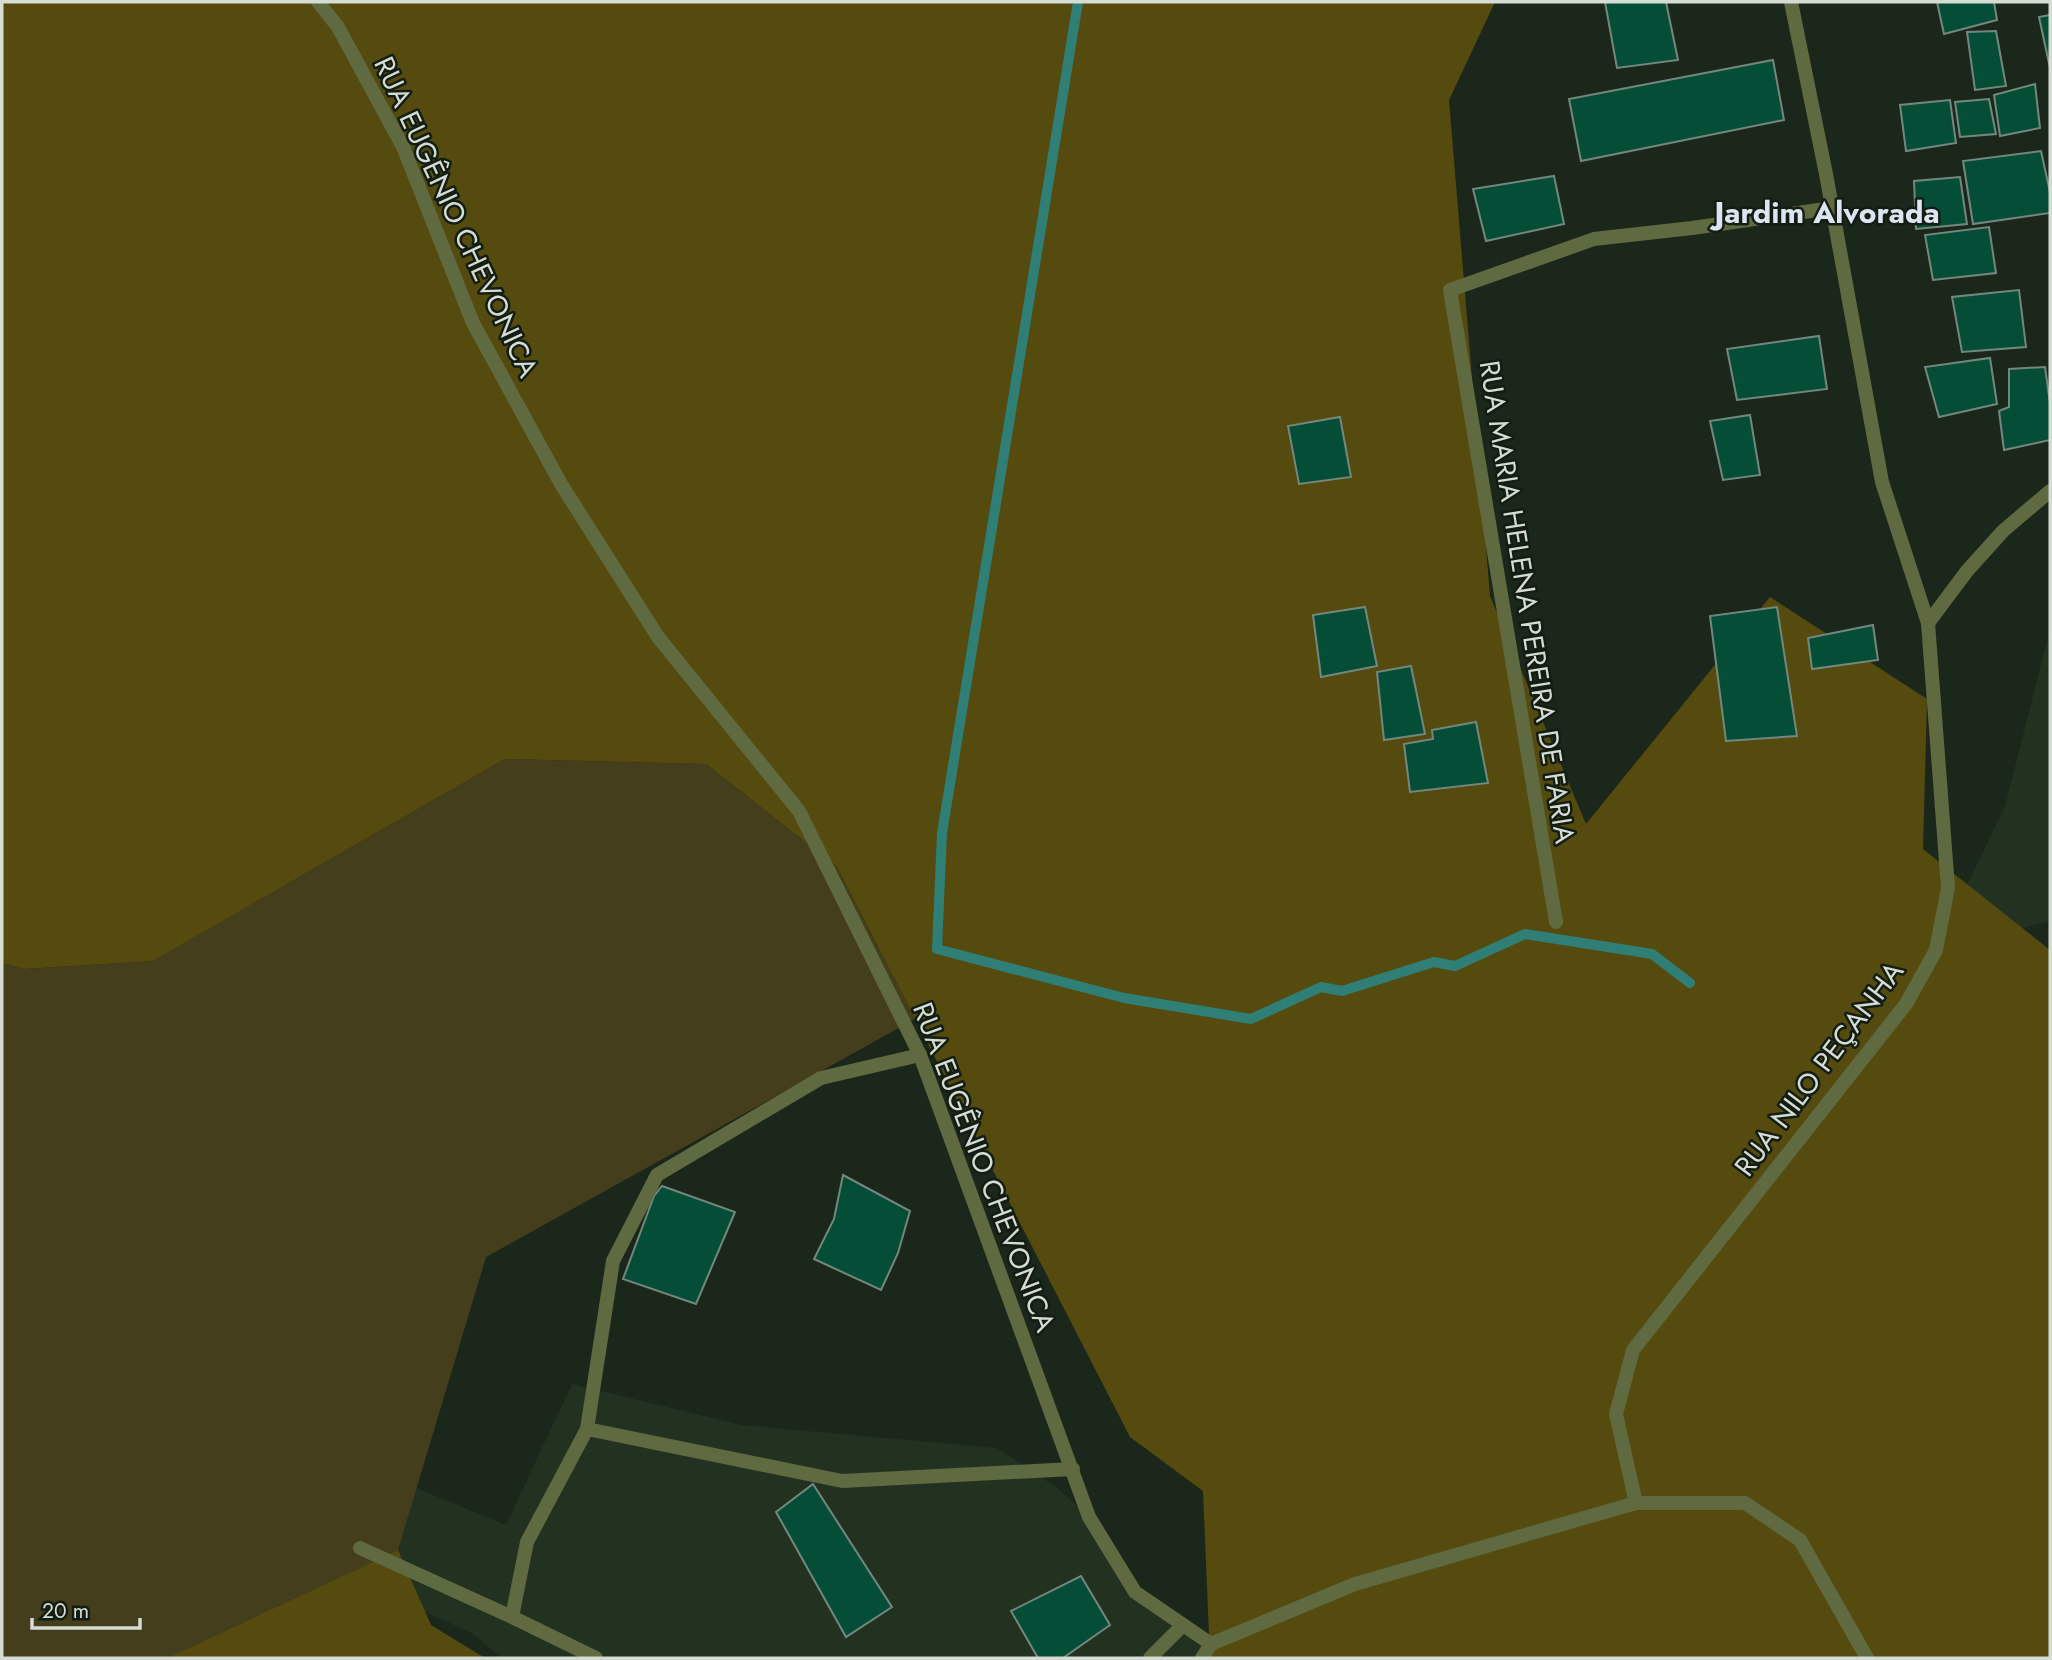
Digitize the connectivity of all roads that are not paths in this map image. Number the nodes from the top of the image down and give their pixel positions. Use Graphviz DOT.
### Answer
graph roads {
  1 [pos="317,2"];
  2 [pos="1791,2"];
  3 [pos="1832,208"];
  4 [pos="2050,491"];
  5 [pos="1928,623"];
  6 [pos="1556,922"];
  7 [pos="920,1055"];
  8 [pos="587,1429"];
  9 [pos="1073,1469"];
  10 [pos="1636,1503"];
  11 [pos="360,1548"];
  12 [pos="512,1617"];
  13 [pos="1183,1625"];
  14 [pos="1211,1644"];
  15 [pos="596,1658"];
  16 [pos="1150,1658"];
  17 [pos="1202,1658"];
  18 [pos="1867,1658"];
  1 -- 7 [label="street, RUA EUGÊNIO CHEVONICA"];
  2 -- 3 [label="street, RUA NILO PEÇANHA"];
  3 -- 5 [label="street, RUA NILO PEÇANHA"];
  3 -- 6 [label="street, RUA MARIA HELENA PEREIRA DE FARIA"];
  4 -- 5 [label="street"];
  5 -- 10 [label="street, RUA NILO PEÇANHA"];
  7 -- 8 [label="street"];
  7 -- 9 [label="street, RUA EUGÊNIO CHEVONICA"];
  8 -- 9 [label="street"];
  8 -- 12 [label="street"];
  9 -- 13 [label="street, RUA EUGÊNIO CHEVONICA"];
  10 -- 14 [label="street"];
  10 -- 18 [label="street"];
  11 -- 12 [label="street"];
  12 -- 15 [label="street"];
  13 -- 14 [label="street, RUA EUGÊNIO CHEVONICA"];
  13 -- 16 [label="street"];
  14 -- 17 [label="street"];
}
